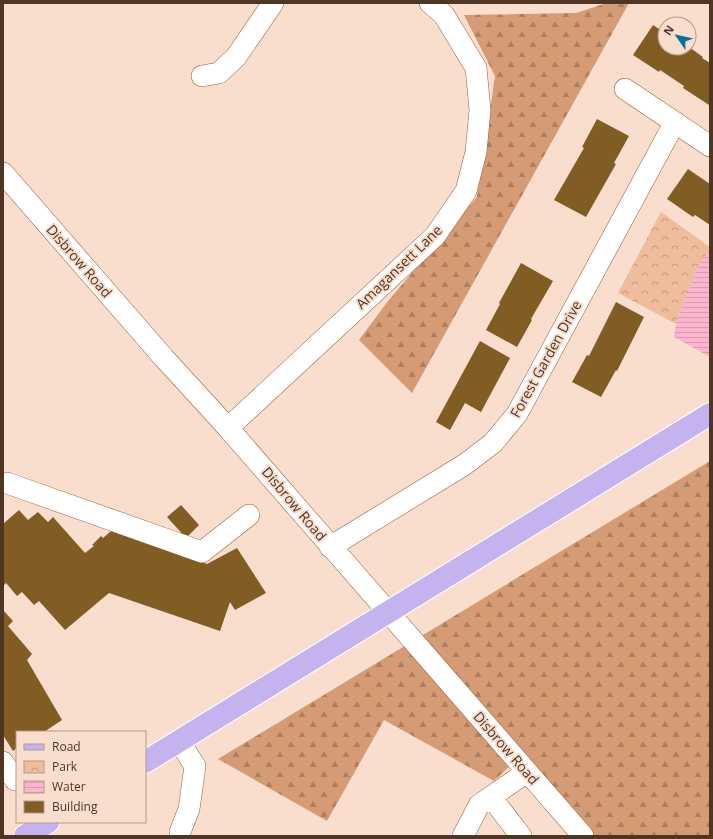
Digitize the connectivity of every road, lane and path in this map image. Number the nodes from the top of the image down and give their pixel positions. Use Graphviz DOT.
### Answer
graph roads {
  1 [pos="273,3"];
  2 [pos="430,3"];
  3 [pos="202,76"];
  4 [pos="625,89"];
  5 [pos="675,122"];
  6 [pos="710,146"];
  7 [pos="3,173"];
  8 [pos="710,414"];
  9 [pos="228,428"];
  10 [pos="9,490"];
  11 [pos="249,515"];
  12 [pos="330,547"];
  13 [pos="389,612"];
  14 [pos="179,741"];
  15 [pos="146,761"];
  16 [pos="3,762"];
  17 [pos="527,772"];
  18 [pos="15,780"];
  19 [pos="491,797"];
  20 [pos="46,823"];
  21 [pos="180,832"];
  22 [pos="25,836"];
  23 [pos="463,836"];
  24 [pos="521,836"];
  25 [pos="582,836"];
  1 -- 3 [label="street"];
  2 -- 9 [label="street, Amagansett Lane"];
  4 -- 5 [label="street"];
  5 -- 6 [label="street"];
  5 -- 12 [label="street, Forest Garden Drive"];
  7 -- 9 [label="street, Disbrow Road"];
  8 -- 13 [label="main road"];
  9 -- 12 [label="street, Disbrow Road"];
  10 -- 11 [label="street"];
  12 -- 13 [label="street, Disbrow Road"];
  13 -- 14 [label="main road"];
  13 -- 17 [label="street, Disbrow Road"];
  14 -- 15 [label="main road"];
  14 -- 21 [label="street"];
  16 -- 18 [label="street"];
  17 -- 19 [label="street"];
  17 -- 25 [label="street, Disbrow Road"];
  19 -- 23 [label="street"];
  19 -- 24 [label="street"];
  20 -- 22 [label="main road"];
}
